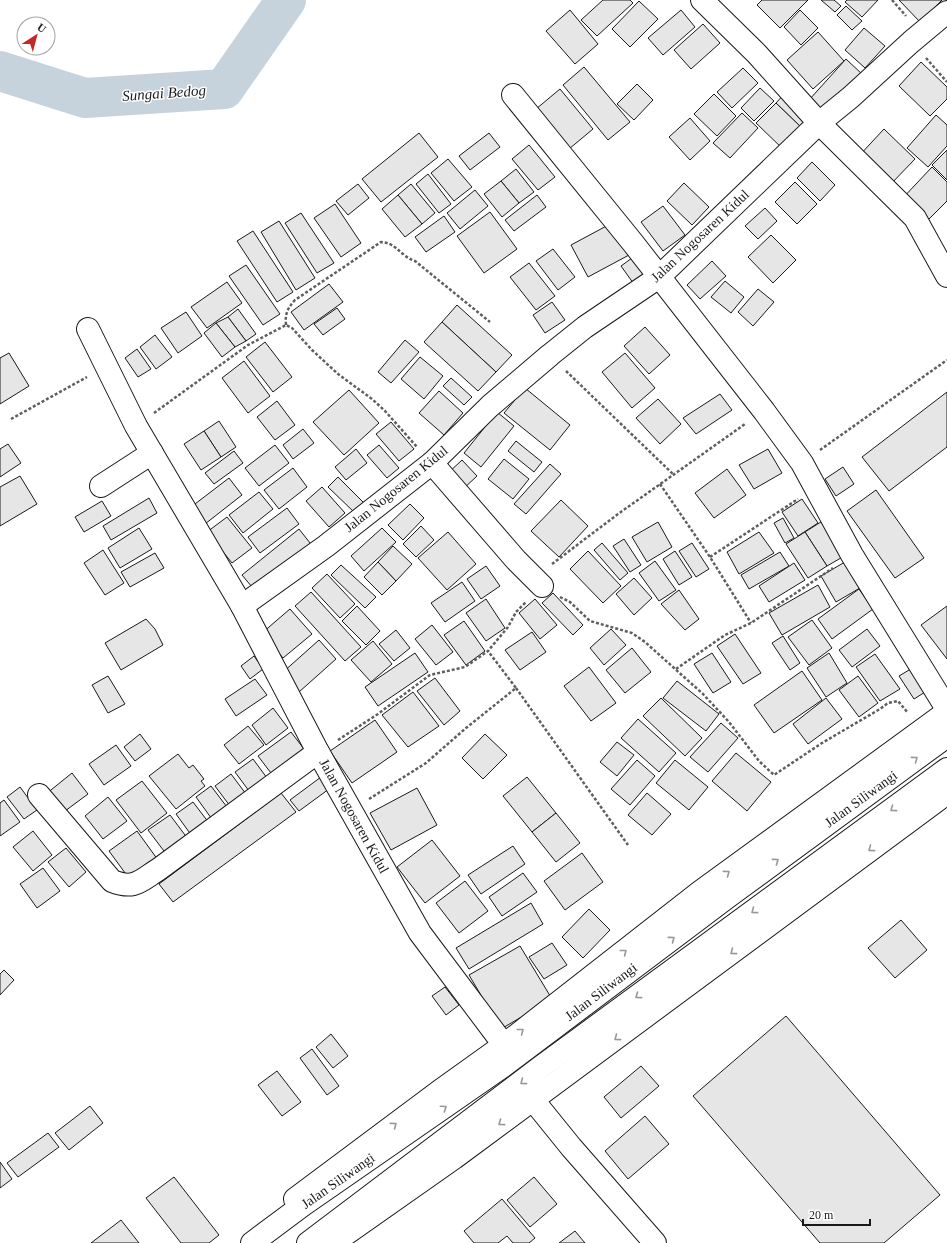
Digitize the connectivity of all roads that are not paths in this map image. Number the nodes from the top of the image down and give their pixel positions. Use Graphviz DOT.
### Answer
graph roads {
  1 [pos="702,0"];
  2 [pos="947,12"];
  3 [pos="513,96"];
  4 [pos="819,124"];
  5 [pos="947,276"];
  6 [pos="659,277"];
  7 [pos="88,329"];
  8 [pos="152,453"];
  9 [pos="432,463"];
  10 [pos="101,486"];
  11 [pos="542,586"];
  12 [pos="242,606"];
  13 [pos="947,711"];
  14 [pos="947,736"];
  15 [pos="318,752"];
  16 [pos="947,769"];
  17 [pos="947,793"];
  18 [pos="39,795"];
  19 [pos="504,1045"];
  20 [pos="533,1100"];
  21 [pos="243,1243"];
  22 [pos="252,1243"];
  23 [pos="308,1243"];
  24 [pos="333,1243"];
  25 [pos="656,1243"];
  1 -- 4 [label="main road"];
  2 -- 4 [label="main road, Jalan Nogosaren Kidul"];
  3 -- 6 [label="main road"];
  4 -- 5 [label="main road"];
  4 -- 6 [label="main road, Jalan Nogosaren Kidul"];
  6 -- 9 [label="main road, Jalan Nogosaren Kidul"];
  6 -- 13 [label="main road"];
  7 -- 8 [label="main road"];
  8 -- 10 [label="main road"];
  8 -- 12 [label="main road"];
  9 -- 11 [label="main road"];
  9 -- 12 [label="main road, Jalan Nogosaren Kidul"];
  12 -- 15 [label="main road, Jalan Nogosaren Kidul"];
  19 -- 13 [label="main road, one-way"];
  22 -- 14 [label="main road, Jalan Siliwangi, one-way"];
  15 -- 18 [label="main road"];
  15 -- 19 [label="main road, Jalan Nogosaren Kidul"];
  16 -- 23 [label="main road, Jalan Siliwangi, one-way"];
  17 -- 20 [label="main road, one-way"];
  21 -- 19 [label="main road, one-way"];
  20 -- 24 [label="main road, one-way"];
  20 -- 25 [label="main road"];
}
